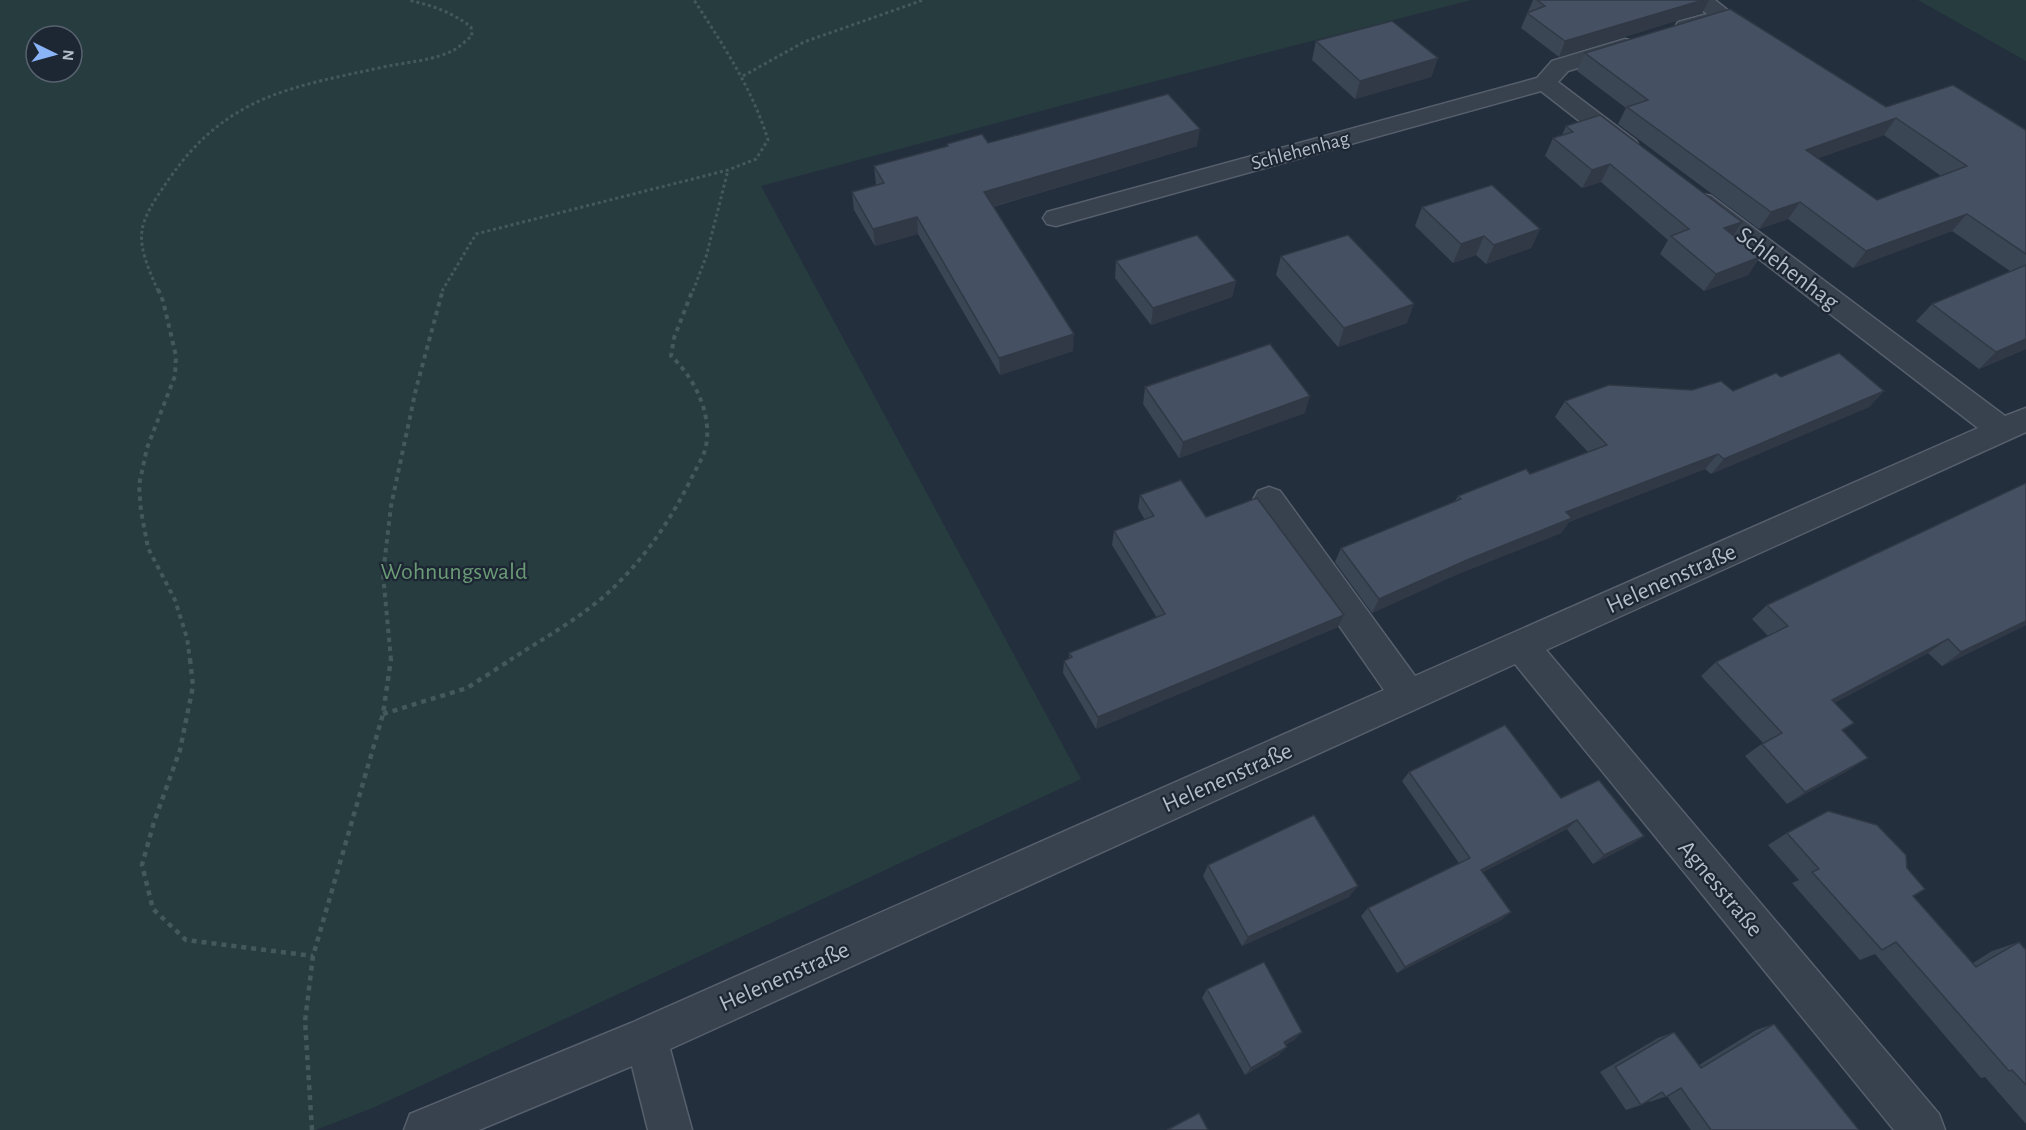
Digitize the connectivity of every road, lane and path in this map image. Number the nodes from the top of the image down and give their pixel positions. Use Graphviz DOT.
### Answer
graph roads {
  1 [pos="408,0"];
  2 [pos="694,0"];
  3 [pos="923,0"];
  4 [pos="1701,0"];
  5 [pos="1724,15"];
  6 [pos="1743,28"];
  7 [pos="1669,32"];
  8 [pos="1647,39"];
  9 [pos="743,76"];
  10 [pos="1545,83"];
  11 [pos="1649,163"];
  12 [pos="729,170"];
  13 [pos="1678,184"];
  14 [pos="1056,218"];
  15 [pos="2014,425"];
  16 [pos="1269,500"];
  17 [pos="1520,645"];
  18 [pos="1409,696"];
  19 [pos="383,714"];
  20 [pos="313,957"];
  21 [pos="646,1038"];
  22 [pos="312,1130"];
  23 [pos="426,1130"];
  24 [pos="670,1130"];
  25 [pos="1923,1130"];
  1 -- 20 [label="path"];
  2 -- 9 [label="path"];
  3 -- 9 [label="path"];
  4 -- 5 [label="street"];
  5 -- 6 [label="street"];
  5 -- 7 [label="street"];
  8 -- 10 [label="street, Schlehenhag"];
  9 -- 12 [label="path"];
  10 -- 11 [label="street"];
  10 -- 14 [label="street, Schlehenhag"];
  12 -- 19 [label="path"];
  12 -- 19 [label="path"];
  13 -- 15 [label="street, Schlehenhag"];
  15 -- 17 [label="street, Helenenstraße"];
  16 -- 18 [label="street"];
  17 -- 18 [label="street, Helenenstraße"];
  17 -- 25 [label="street, Agnesstraße"];
  18 -- 21 [label="street, Helenenstraße"];
  19 -- 20 [label="path"];
  20 -- 22 [label="path"];
  21 -- 23 [label="street, Helenenstraße"];
  21 -- 24 [label="street"];
}
